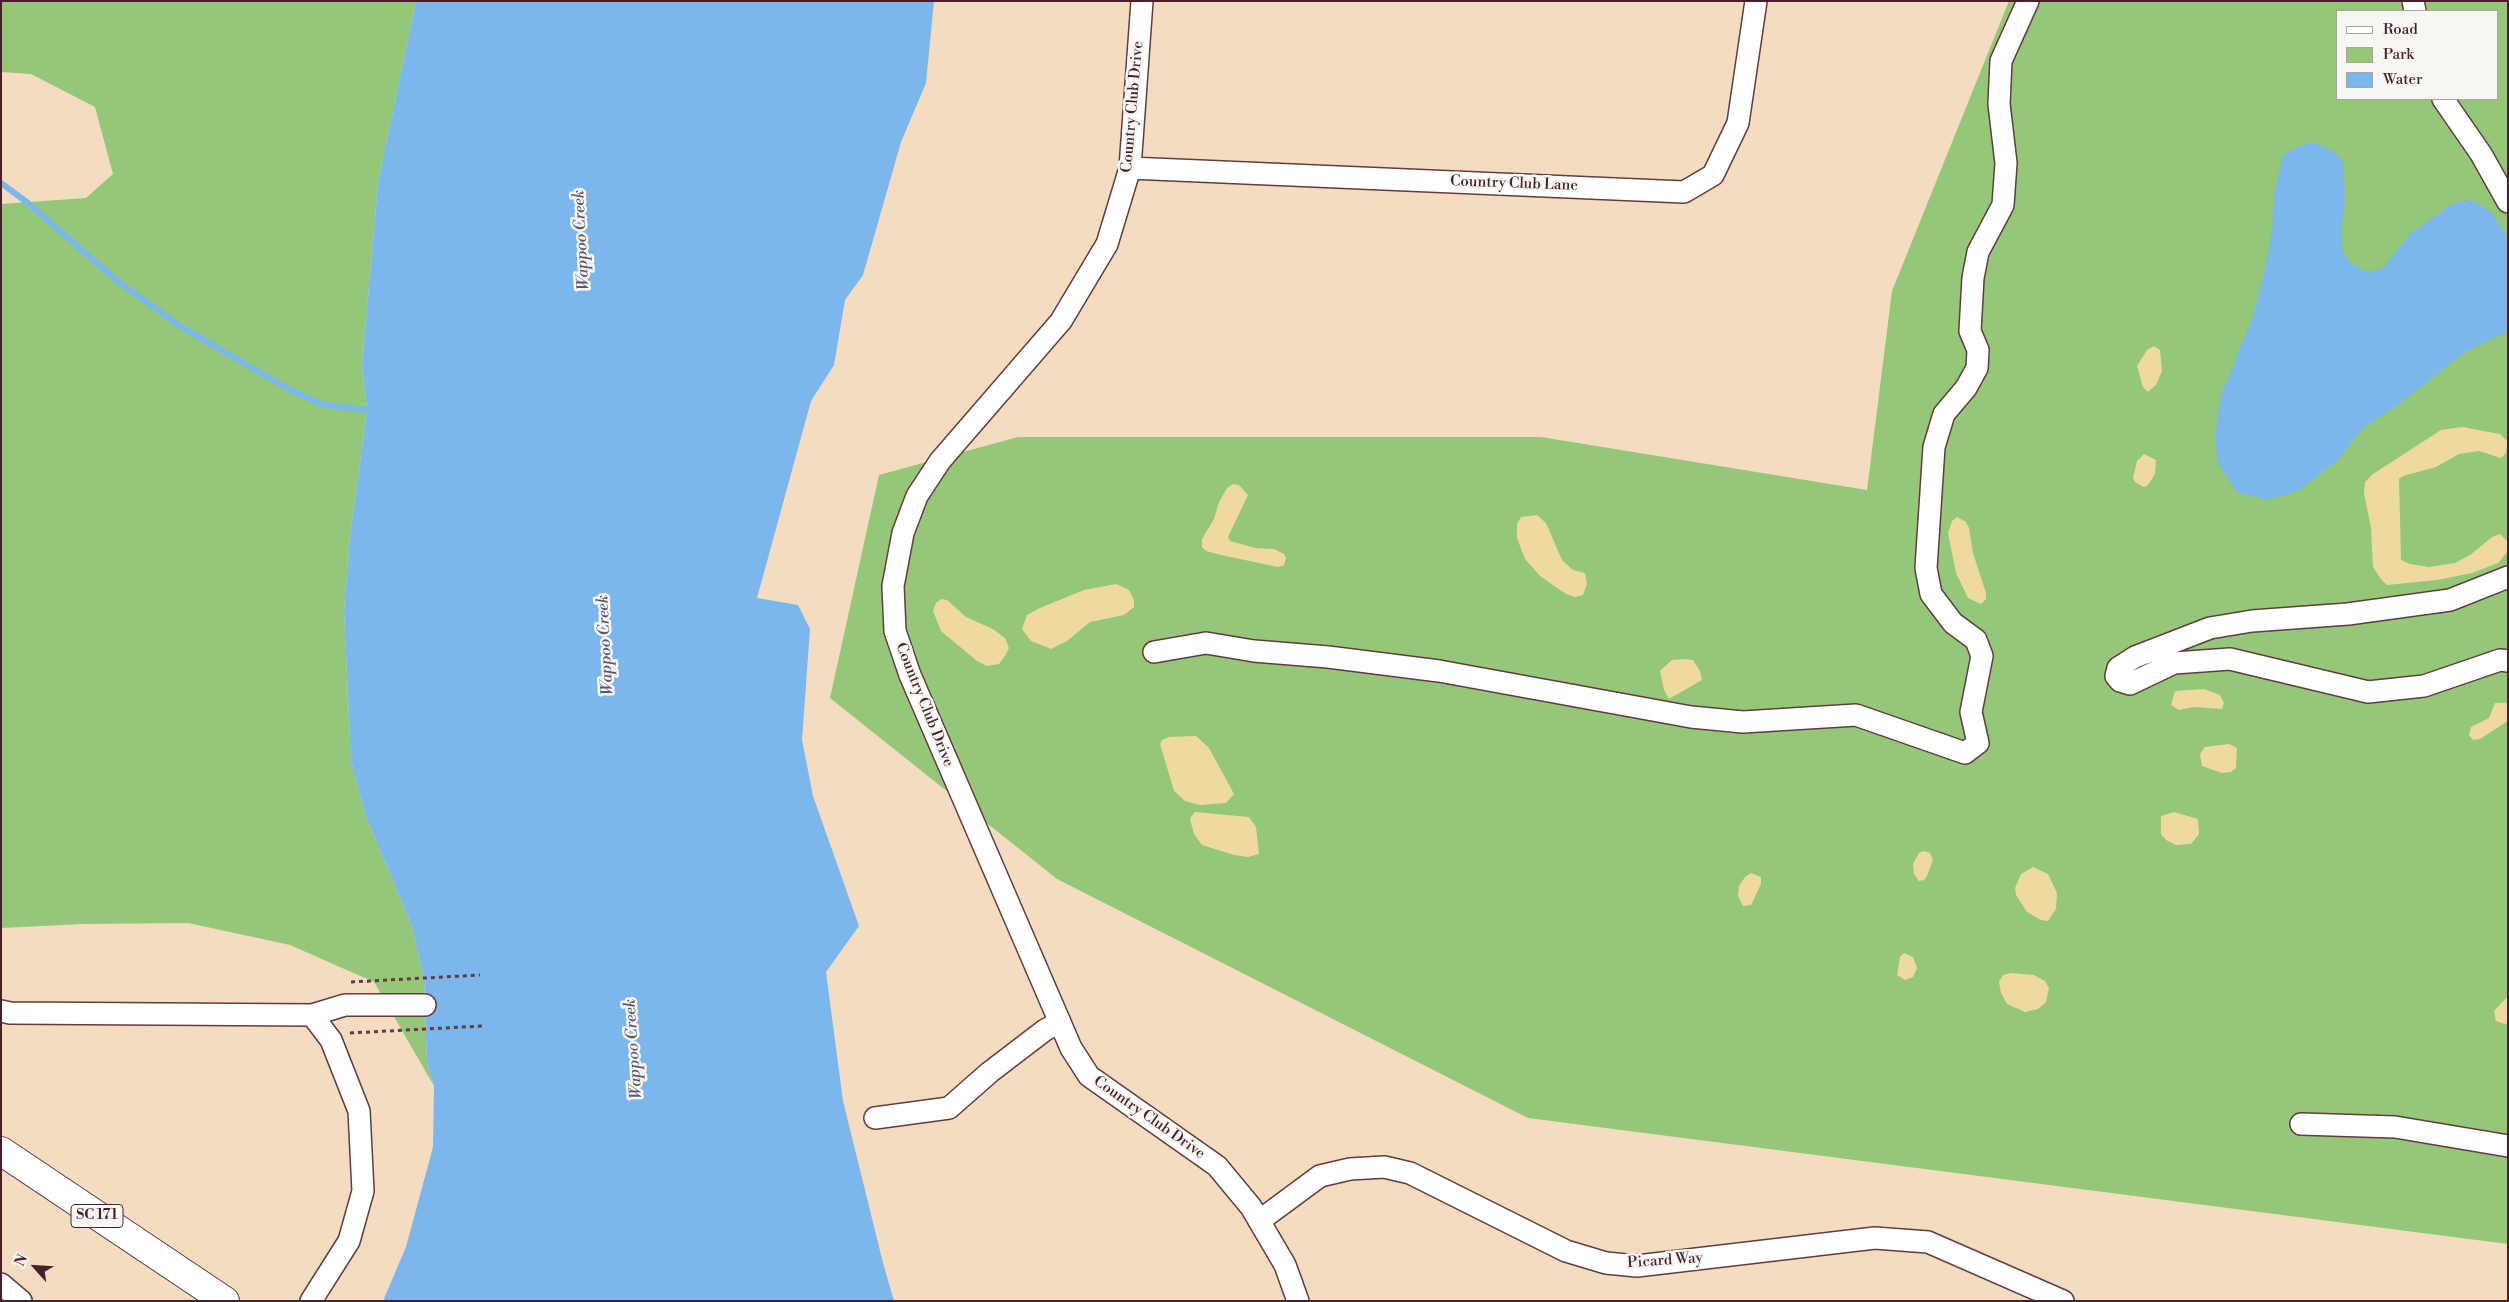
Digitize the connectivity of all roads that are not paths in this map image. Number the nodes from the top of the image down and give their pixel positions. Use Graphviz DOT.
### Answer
graph roads {
  1 [pos="1142,1"];
  2 [pos="1756,1"];
  3 [pos="2028,1"];
  4 [pos="2444,100"];
  5 [pos="1130,168"];
  6 [pos="2508,202"];
  7 [pos="2508,577"];
  8 [pos="1154,652"];
  9 [pos="2508,661"];
  10 [pos="425,1006"];
  11 [pos="1,1011"];
  12 [pos="312,1015"];
  13 [pos="1060,1022"];
  14 [pos="875,1118"];
  15 [pos="2301,1124"];
  16 [pos="2508,1146"];
  17 [pos="1,1151"];
  18 [pos="1259,1221"];
  19 [pos="1,1284"];
  20 [pos="21,1301"];
  21 [pos="224,1301"];
  22 [pos="312,1301"];
  23 [pos="1298,1301"];
  24 [pos="2063,1301"];
  1 -- 5 [label="street, Country Club Drive"];
  2 -- 5 [label="street, Country Club Lane"];
  3 -- 8 [label="street"];
  4 -- 6 [label="street"];
  5 -- 13 [label="street, Country Club Drive"];
  7 -- 9 [label="street"];
  10 -- 12 [label="street"];
  11 -- 12 [label="street"];
  12 -- 22 [label="street"];
  13 -- 14 [label="street"];
  13 -- 18 [label="street, Country Club Drive"];
  15 -- 16 [label="street"];
  17 -- 21 [label="main road, SC 171"];
  18 -- 23 [label="street, Country Club Drive"];
  18 -- 24 [label="street, Picard Way"];
  19 -- 20 [label="street"];
}
